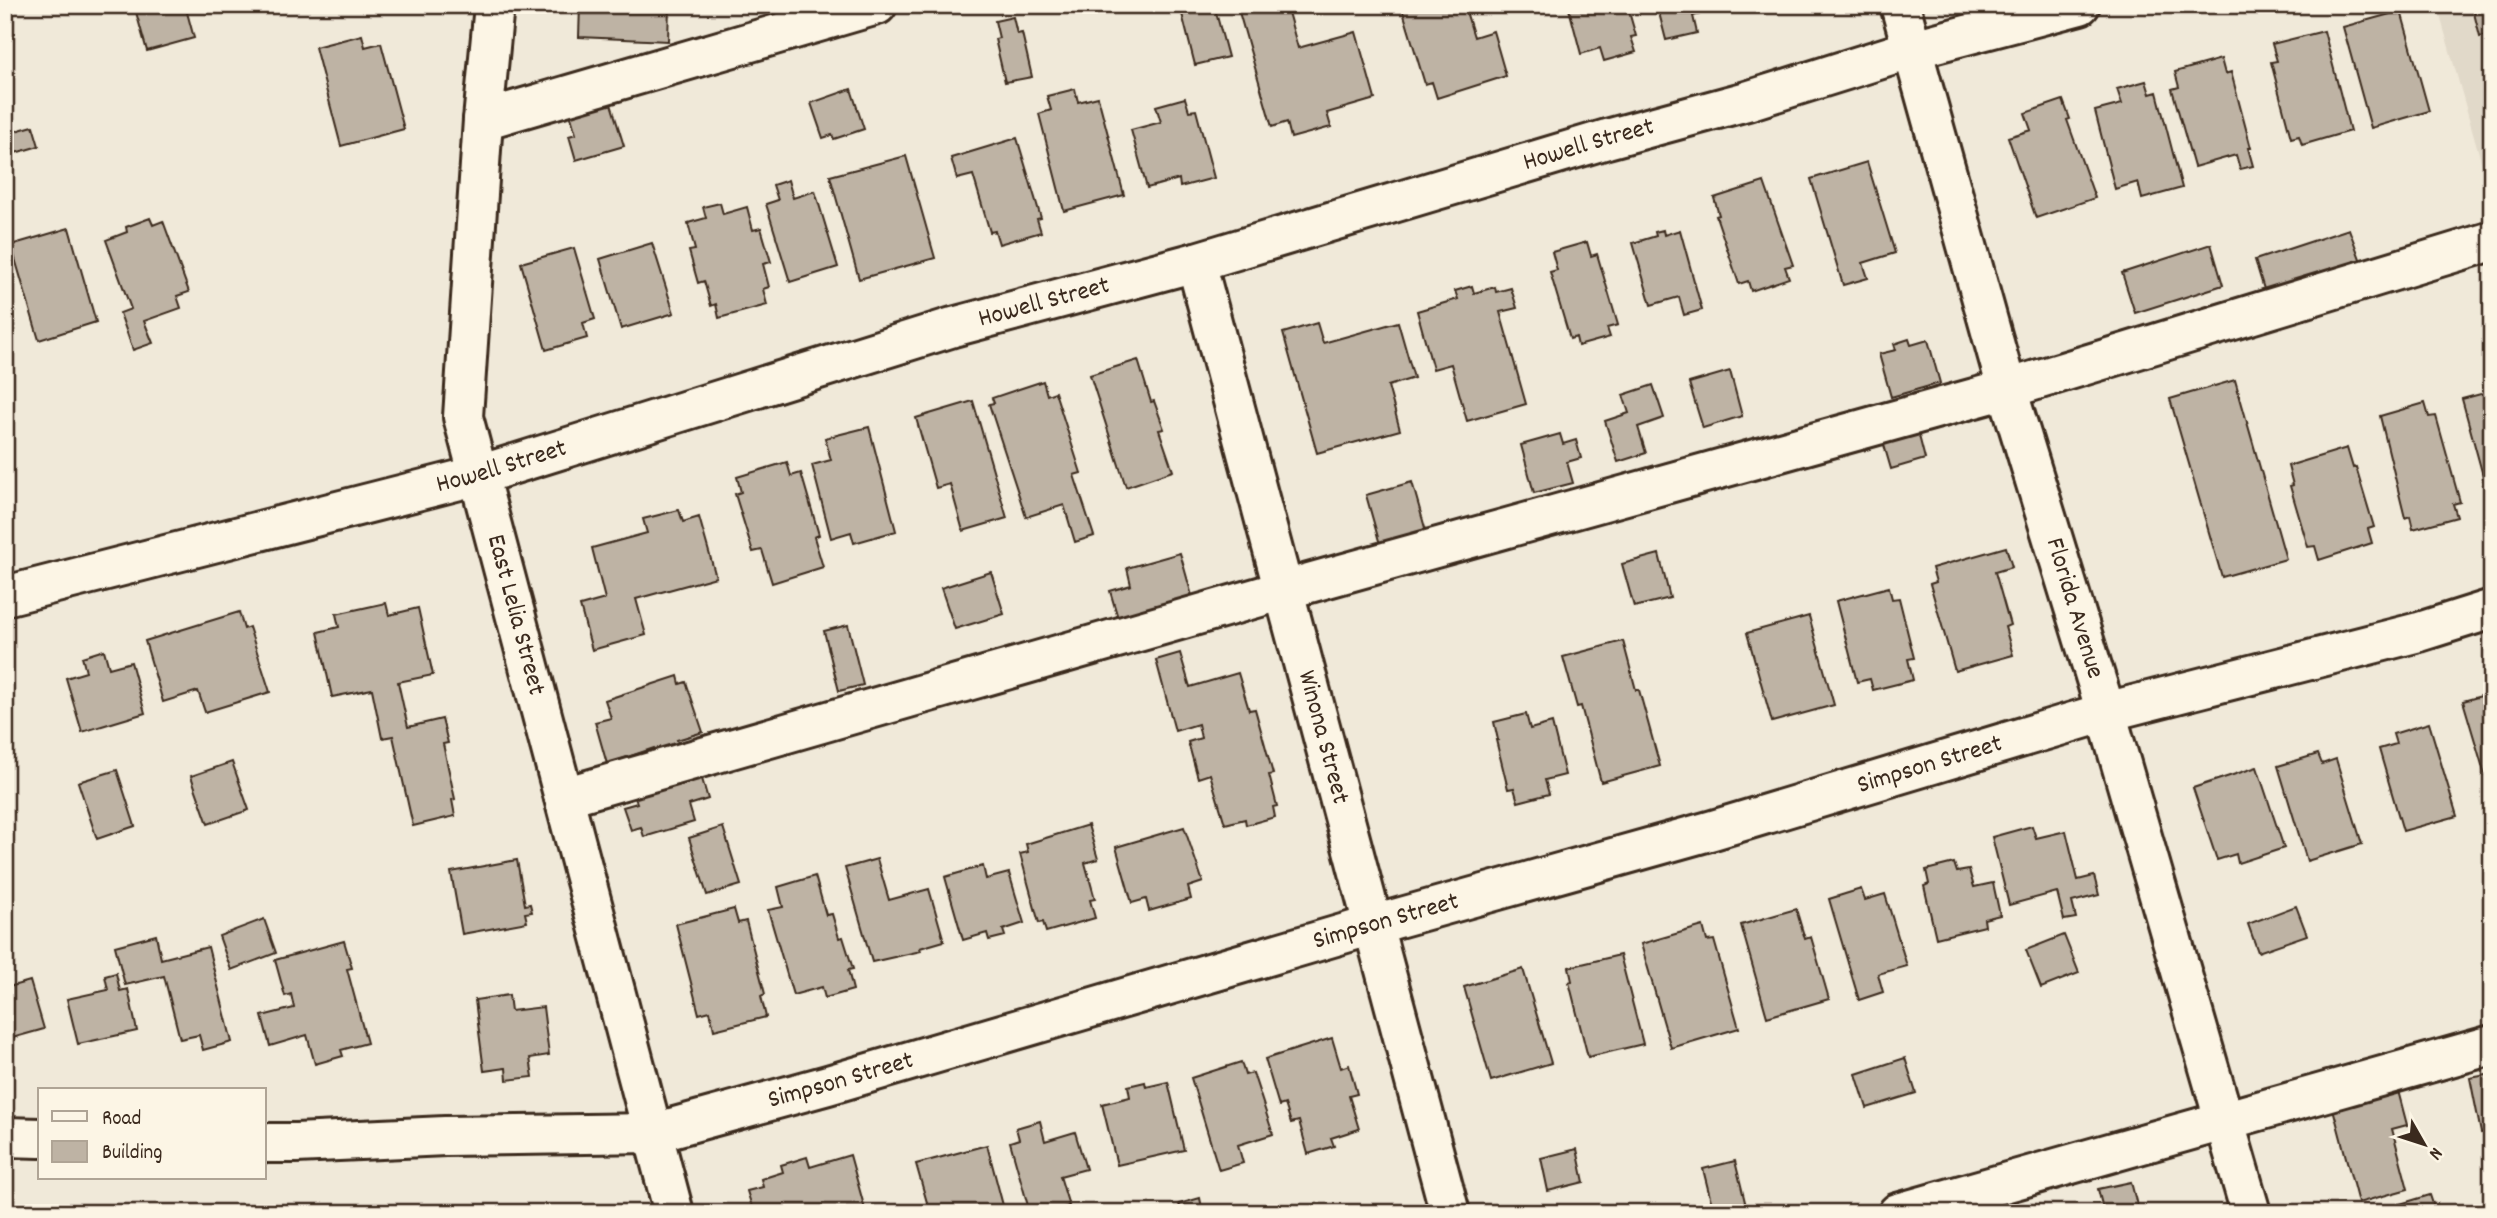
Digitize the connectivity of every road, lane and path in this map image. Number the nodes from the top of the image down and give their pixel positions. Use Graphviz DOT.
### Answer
graph roads {
  1 [pos="494,5"];
  2 [pos="877,5"];
  3 [pos="1900,5"];
  4 [pos="2080,5"];
  5 [pos="1913,49"];
  6 [pos="483,120"];
  7 [pos="2492,241"];
  8 [pos="1196,262"];
  9 [pos="2007,389"];
  10 [pos="479,475"];
  11 [pos="1284,590"];
  12 [pos="5,596"];
  13 [pos="2492,609"];
  14 [pos="2106,712"];
  15 [pos="564,797"];
  16 [pos="1373,925"];
  17 [pos="2492,1045"];
  18 [pos="2224,1121"];
  19 [pos="653,1133"];
  20 [pos="5,1137"];
  21 [pos="38,1138"];
  22 [pos="266,1143"];
  23 [pos="674,1213"];
  24 [pos="1450,1213"];
  25 [pos="1898,1213"];
  26 [pos="2251,1213"];
  1 -- 6 [label="street, East Lelia Street"];
  2 -- 6 [label="street"];
  3 -- 5 [label="street, Florida Avenue"];
  4 -- 5 [label="street, Howell Street"];
  5 -- 8 [label="street, Howell Street"];
  5 -- 9 [label="street, Florida Avenue"];
  6 -- 10 [label="street, East Lelia Street"];
  7 -- 9 [label="street"];
  8 -- 10 [label="street, Howell Street"];
  8 -- 11 [label="street, Winona Street"];
  9 -- 11 [label="street"];
  9 -- 14 [label="street, Florida Avenue"];
  10 -- 12 [label="street, Howell Street"];
  10 -- 15 [label="street, East Lelia Street"];
  11 -- 15 [label="street"];
  11 -- 16 [label="street, Winona Street"];
  13 -- 14 [label="street, Simpson Street"];
  14 -- 16 [label="street, Simpson Street"];
  14 -- 18 [label="street, Florida Avenue"];
  15 -- 19 [label="street, East Lelia Street"];
  16 -- 19 [label="street, Simpson Street"];
  16 -- 24 [label="street, Winona Street"];
  17 -- 18 [label="street"];
  18 -- 25 [label="street"];
  18 -- 26 [label="street, Florida Avenue"];
  19 -- 22 [label="street, Simpson Street"];
  19 -- 23 [label="street, East Lelia Street"];
  20 -- 21 [label="street"];
}
